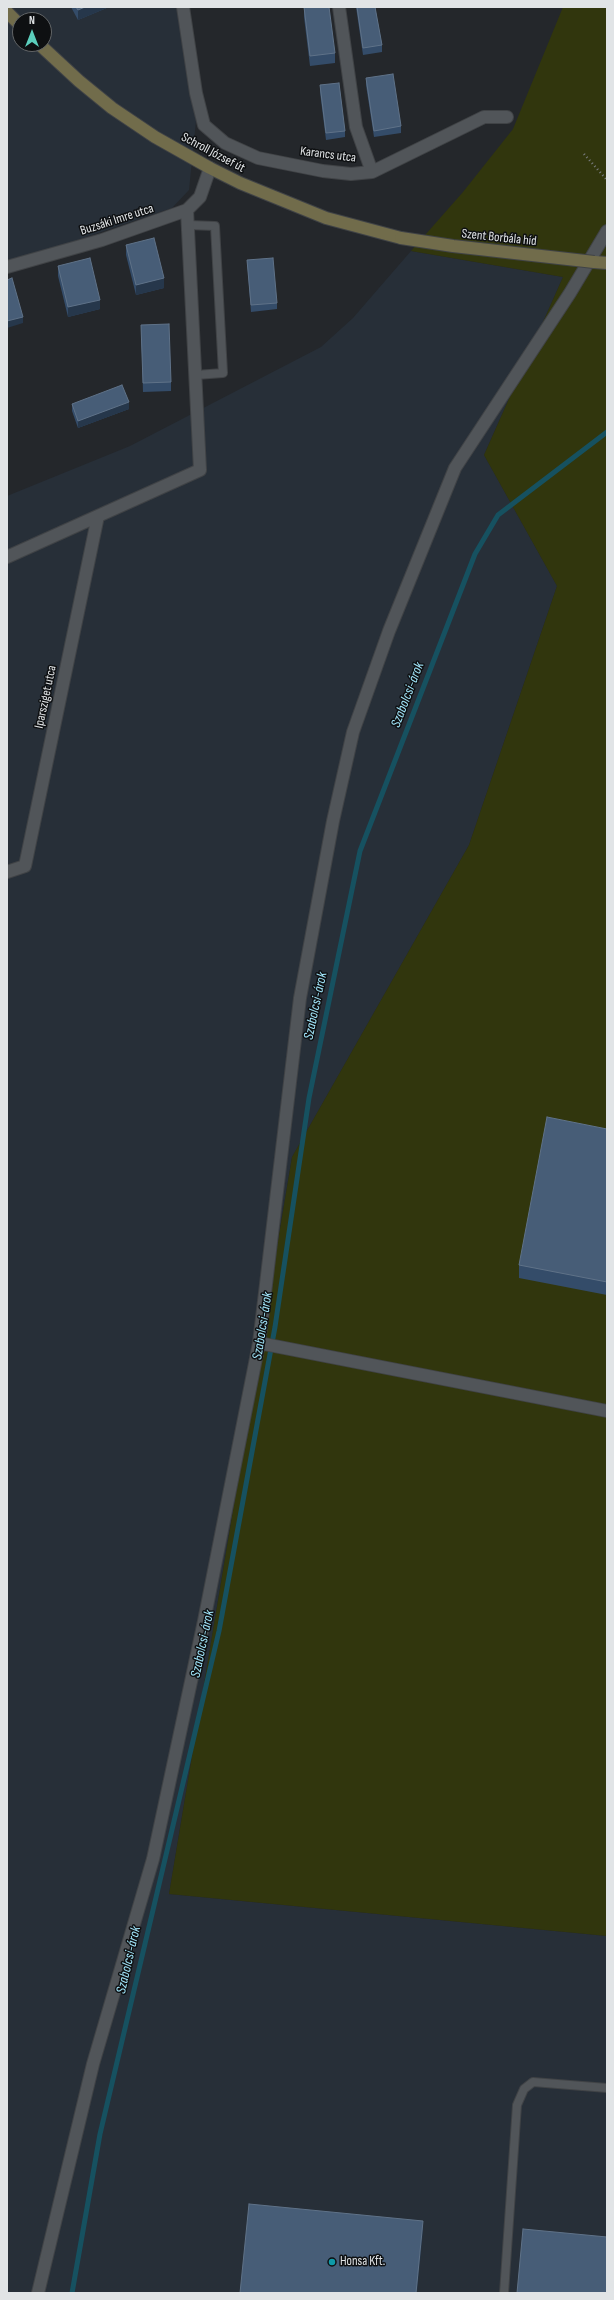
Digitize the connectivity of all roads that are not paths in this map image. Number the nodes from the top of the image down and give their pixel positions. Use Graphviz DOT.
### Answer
graph roads {
  1 [pos="183,7"];
  2 [pos="339,7"];
  3 [pos="48,52"];
  4 [pos="507,117"];
  5 [pos="210,168"];
  6 [pos="372,172"];
  7 [pos="187,210"];
  8 [pos="188,225"];
  9 [pos="607,231"];
  10 [pos="400,238"];
  11 [pos="607,264"];
  12 [pos="7,267"];
  13 [pos="196,375"];
  14 [pos="98,516"];
  15 [pos="7,557"];
  16 [pos="7,872"];
  17 [pos="268,1345"];
  18 [pos="607,1411"];
  19 [pos="607,2088"];
  20 [pos="38,2293"];
  21 [pos="504,2293"];
  1 -- 6 [label="street, Karancs utca"];
  2 -- 6 [label="street, Karancs utca"];
  3 -- 5 [label="main road, Schroll József út"];
  4 -- 6 [label="street"];
  5 -- 7 [label="street, Buzsáki Imre utca"];
  5 -- 10 [label="main road, Schroll József út"];
  7 -- 8 [label="street"];
  7 -- 12 [label="street, Buzsáki Imre utca"];
  8 -- 13 [label="street"];
  8 -- 13 [label="lane"];
  9 -- 17 [label="street"];
  10 -- 11 [label="main road, Szent Borbála híd, bridge"];
  13 -- 14 [label="street"];
  14 -- 15 [label="street"];
  14 -- 16 [label="street, Iparsziget utca"];
  17 -- 18 [label="street"];
  17 -- 20 [label="street"];
  19 -- 21 [label="lane"];
}
